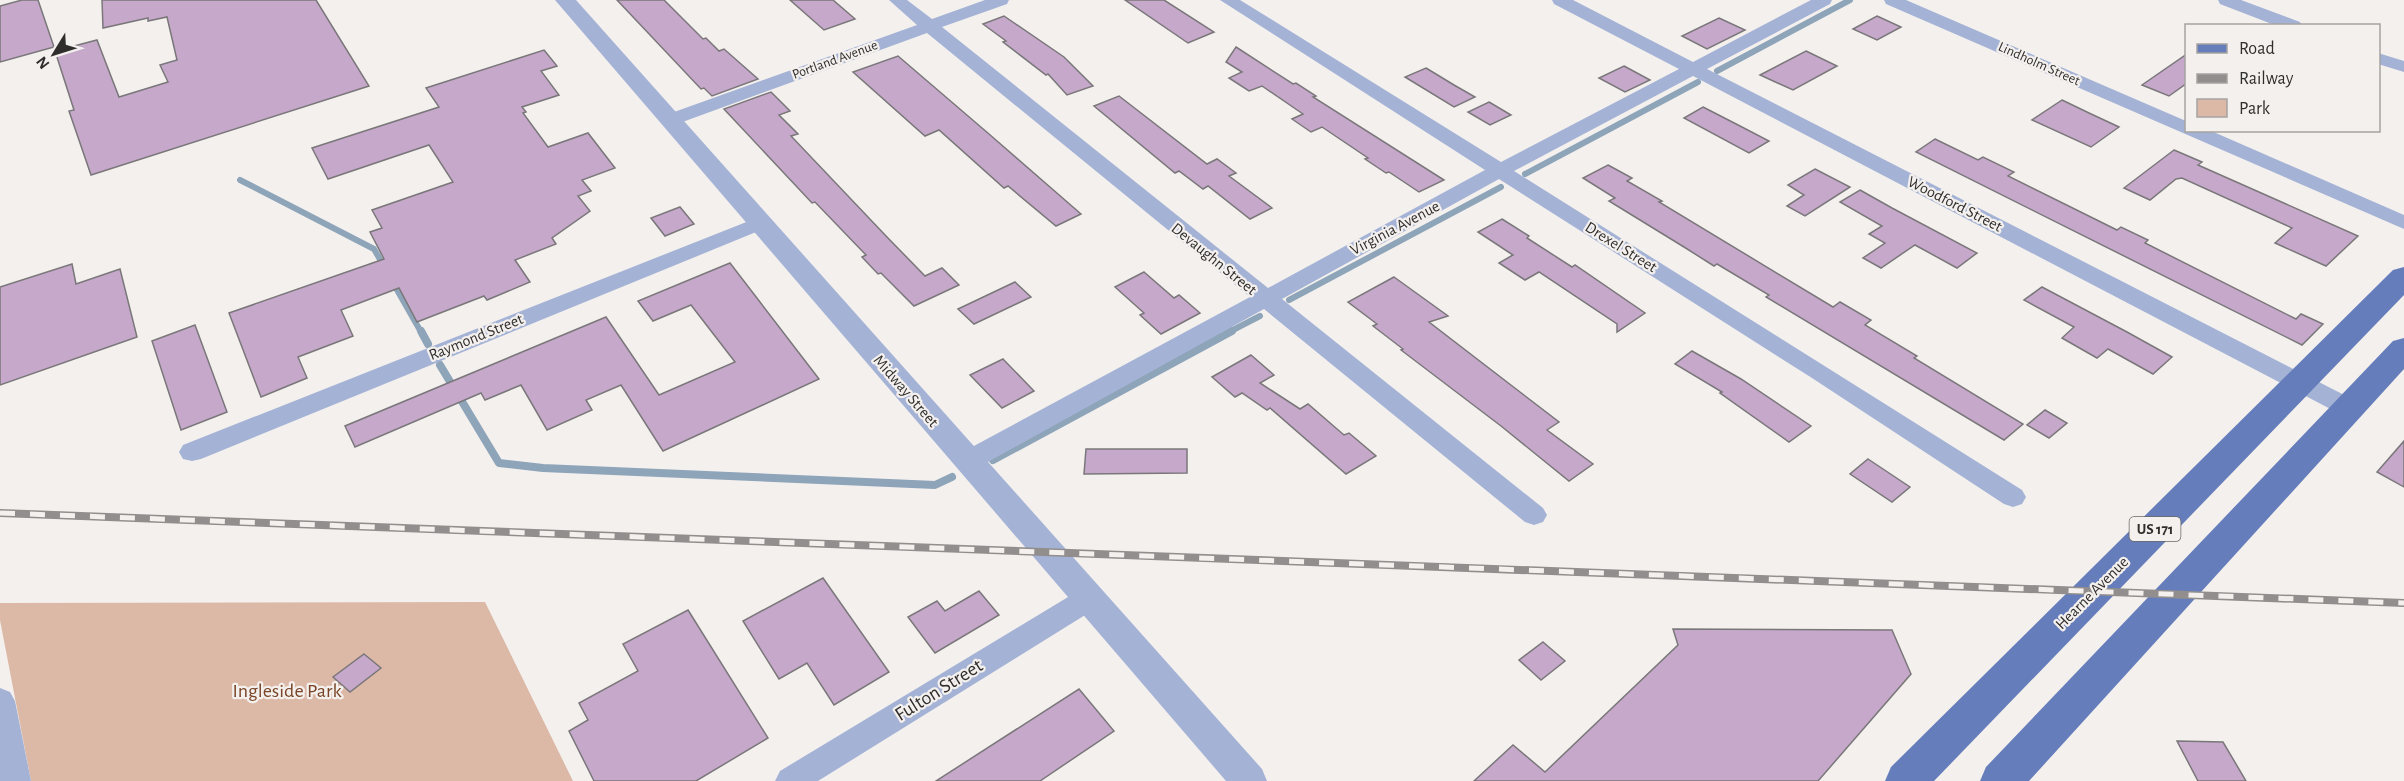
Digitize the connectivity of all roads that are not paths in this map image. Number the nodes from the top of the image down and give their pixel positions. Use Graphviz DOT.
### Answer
graph roads {
  1 [pos="565,0"];
  2 [pos="897,0"];
  3 [pos="1001,0"];
  4 [pos="1228,0"];
  5 [pos="1560,0"];
  6 [pos="1824,0"];
  7 [pos="1892,0"];
  8 [pos="2226,0"];
  9 [pos="2289,24"];
  10 [pos="929,26"];
  11 [pos="2380,58"];
  12 [pos="2404,67"];
  13 [pos="1694,70"];
  14 [pos="670,120"];
  15 [pos="2185,127"];
  16 [pos="2197,132"];
  17 [pos="1499,171"];
  18 [pos="759,223"];
  19 [pos="2404,223"];
  20 [pos="2404,277"];
  21 [pos="1264,299"];
  22 [pos="2404,349"];
  23 [pos="2300,382"];
  24 [pos="2349,408"];
  25 [pos="192,452"];
  26 [pos="968,461"];
  27 [pos="2013,496"];
  28 [pos="1534,516"];
  29 [pos="1088,599"];
  30 [pos="0,701"];
  31 [pos="15,781"];
  32 [pos="791,781"];
  33 [pos="1249,781"];
  34 [pos="1906,781"];
  35 [pos="2001,781"];
  1 -- 14 [label="street, Midway Street"];
  2 -- 10 [label="street, Devaughn Street"];
  3 -- 10 [label="street, Portland Avenue"];
  4 -- 17 [label="street, Drexel Street"];
  5 -- 13 [label="street, Woodford Street"];
  6 -- 13 [label="street, Virginia Avenue"];
  7 -- 15 [label="street, Lindholm Street"];
  8 -- 9 [label="street"];
  10 -- 14 [label="street, Portland Avenue"];
  10 -- 21 [label="street, Devaughn Street"];
  11 -- 12 [label="street"];
  13 -- 17 [label="street, Virginia Avenue"];
  13 -- 23 [label="street, Woodford Street"];
  14 -- 18 [label="street, Midway Street"];
  16 -- 19 [label="street"];
  17 -- 21 [label="street, Virginia Avenue"];
  17 -- 27 [label="street, Drexel Street"];
  18 -- 25 [label="street, Raymond Street"];
  18 -- 26 [label="street, Midway Street"];
  20 -- 23 [label="main road, Hearne Avenue / US 171"];
  21 -- 26 [label="street, Virginia Avenue"];
  21 -- 28 [label="street, Devaughn Street"];
  22 -- 24 [label="main road"];
  23 -- 24 [label="street, Woodford Street"];
  23 -- 34 [label="main road, Hearne Avenue / US 171"];
  24 -- 35 [label="main road"];
  26 -- 29 [label="street, Midway Street"];
  29 -- 32 [label="street, Fulton Street"];
  29 -- 33 [label="street, Midway Street"];
  30 -- 31 [label="street"];
}
